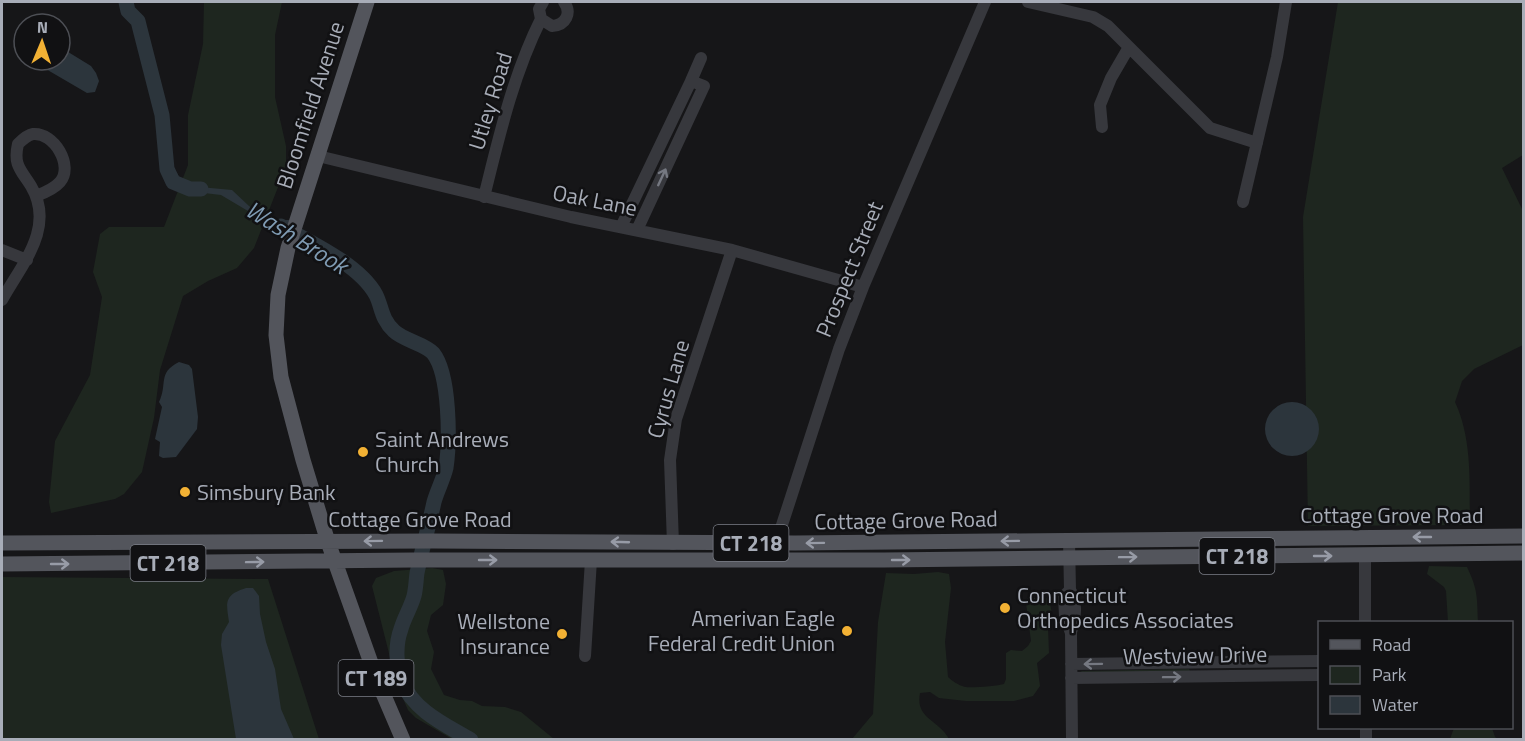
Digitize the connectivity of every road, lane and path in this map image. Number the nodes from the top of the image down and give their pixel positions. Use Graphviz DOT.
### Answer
graph roads {
  1 [pos="367,2"];
  2 [pos="543,2"];
  3 [pos="564,2"];
  4 [pos="985,2"];
  5 [pos="1028,2"];
  6 [pos="1286,2"];
  7 [pos="541,19"];
  8 [pos="1129,47"];
  9 [pos="701,58"];
  10 [pos="691,81"];
  11 [pos="1102,128"];
  12 [pos="1257,143"];
  13 [pos="318,156"];
  14 [pos="36,196"];
  15 [pos="484,197"];
  16 [pos="1243,202"];
  17 [pos="621,227"];
  18 [pos="637,230"];
  19 [pos="2,250"];
  20 [pos="732,250"];
  21 [pos="27,260"];
  22 [pos="863,286"];
  23 [pos="2,300"];
  24 [pos="1480,536"];
  25 [pos="1524,536"];
  26 [pos="1069,540"];
  27 [pos="328,542"];
  28 [pos="2,543"];
  29 [pos="144,543"];
  30 [pos="673,543"];
  31 [pos="780,543"];
  32 [pos="1524,553"];
  33 [pos="1480,554"];
  34 [pos="1365,555"];
  35 [pos="1069,558"];
  36 [pos="591,560"];
  37 [pos="780,560"];
  38 [pos="335,561"];
  39 [pos="2,564"];
  40 [pos="135,564"];
  41 [pos="1365,621"];
  42 [pos="585,656"];
  43 [pos="1318,662"];
  44 [pos="1071,664"];
  45 [pos="1318,675"];
  46 [pos="1071,678"];
  47 [pos="403,740"];
  48 [pos="1072,740"];
  1 -- 13 [label="main road, Bloomfield Avenue / CT 189"];
  2 -- 7 [label="street, Utley Road"];
  3 -- 7 [label="street"];
  4 -- 22 [label="street, Prospect Street"];
  5 -- 8 [label="street"];
  6 -- 12 [label="street"];
  7 -- 15 [label="street, Utley Road"];
  8 -- 11 [label="street"];
  8 -- 12 [label="street"];
  9 -- 10 [label="street"];
  10 -- 17 [label="street"];
  18 -- 10 [label="street, one-way"];
  12 -- 16 [label="street"];
  13 -- 15 [label="street, Oak Lane"];
  13 -- 27 [label="main road, Bloomfield Avenue / CT 189"];
  14 -- 14 [label="street"];
  14 -- 21 [label="street"];
  15 -- 17 [label="street, Oak Lane"];
  17 -- 18 [label="street, Oak Lane"];
  18 -- 20 [label="street, Oak Lane"];
  19 -- 21 [label="street"];
  20 -- 22 [label="street, Oak Lane"];
  20 -- 30 [label="street, Cyrus Lane"];
  21 -- 23 [label="street"];
  22 -- 31 [label="street, Prospect Street"];
  24 -- 25 [label="main road, Cottage Grove Road / CT 218"];
  24 -- 26 [label="main road, Cottage Grove Road / CT 218, one-way"];
  24 -- 33 [label="main road"];
  26 -- 31 [label="main road, Cottage Grove Road / CT 218, one-way"];
  26 -- 35 [label="street"];
  27 -- 29 [label="main road, Cottage Grove Road / CT 218"];
  30 -- 27 [label="main road, Cottage Grove Road / CT 218, one-way"];
  27 -- 38 [label="main road, Bloomfield Avenue / CT 189"];
  28 -- 29 [label="main road, Cottage Grove Road / CT 218"];
  29 -- 40 [label="main road"];
  30 -- 31 [label="main road, Cottage Grove Road / CT 218"];
  31 -- 37 [label="street, Prospect Street"];
  32 -- 33 [label="main road, Cottage Grove Road / CT 218"];
  33 -- 34 [label="main road, Cottage Grove Road / CT 218"];
  35 -- 34 [label="main road, Cottage Grove Road / CT 218, one-way"];
  34 -- 41 [label="street"];
  37 -- 35 [label="main road, Cottage Grove Road / CT 218, one-way"];
  35 -- 44 [label="street"];
  36 -- 37 [label="main road, Cottage Grove Road / CT 218"];
  38 -- 36 [label="main road, Cottage Grove Road / CT 218, one-way"];
  36 -- 42 [label="street"];
  40 -- 38 [label="main road, Cottage Grove Road / CT 218, one-way"];
  38 -- 47 [label="main road, Bloomfield Avenue / CT 189"];
  39 -- 40 [label="main road, Cottage Grove Road / CT 218, one-way"];
  43 -- 44 [label="street, Westview Drive, one-way"];
  44 -- 46 [label="street"];
  46 -- 45 [label="street, Westview Drive, one-way"];
  46 -- 48 [label="street"];
}
